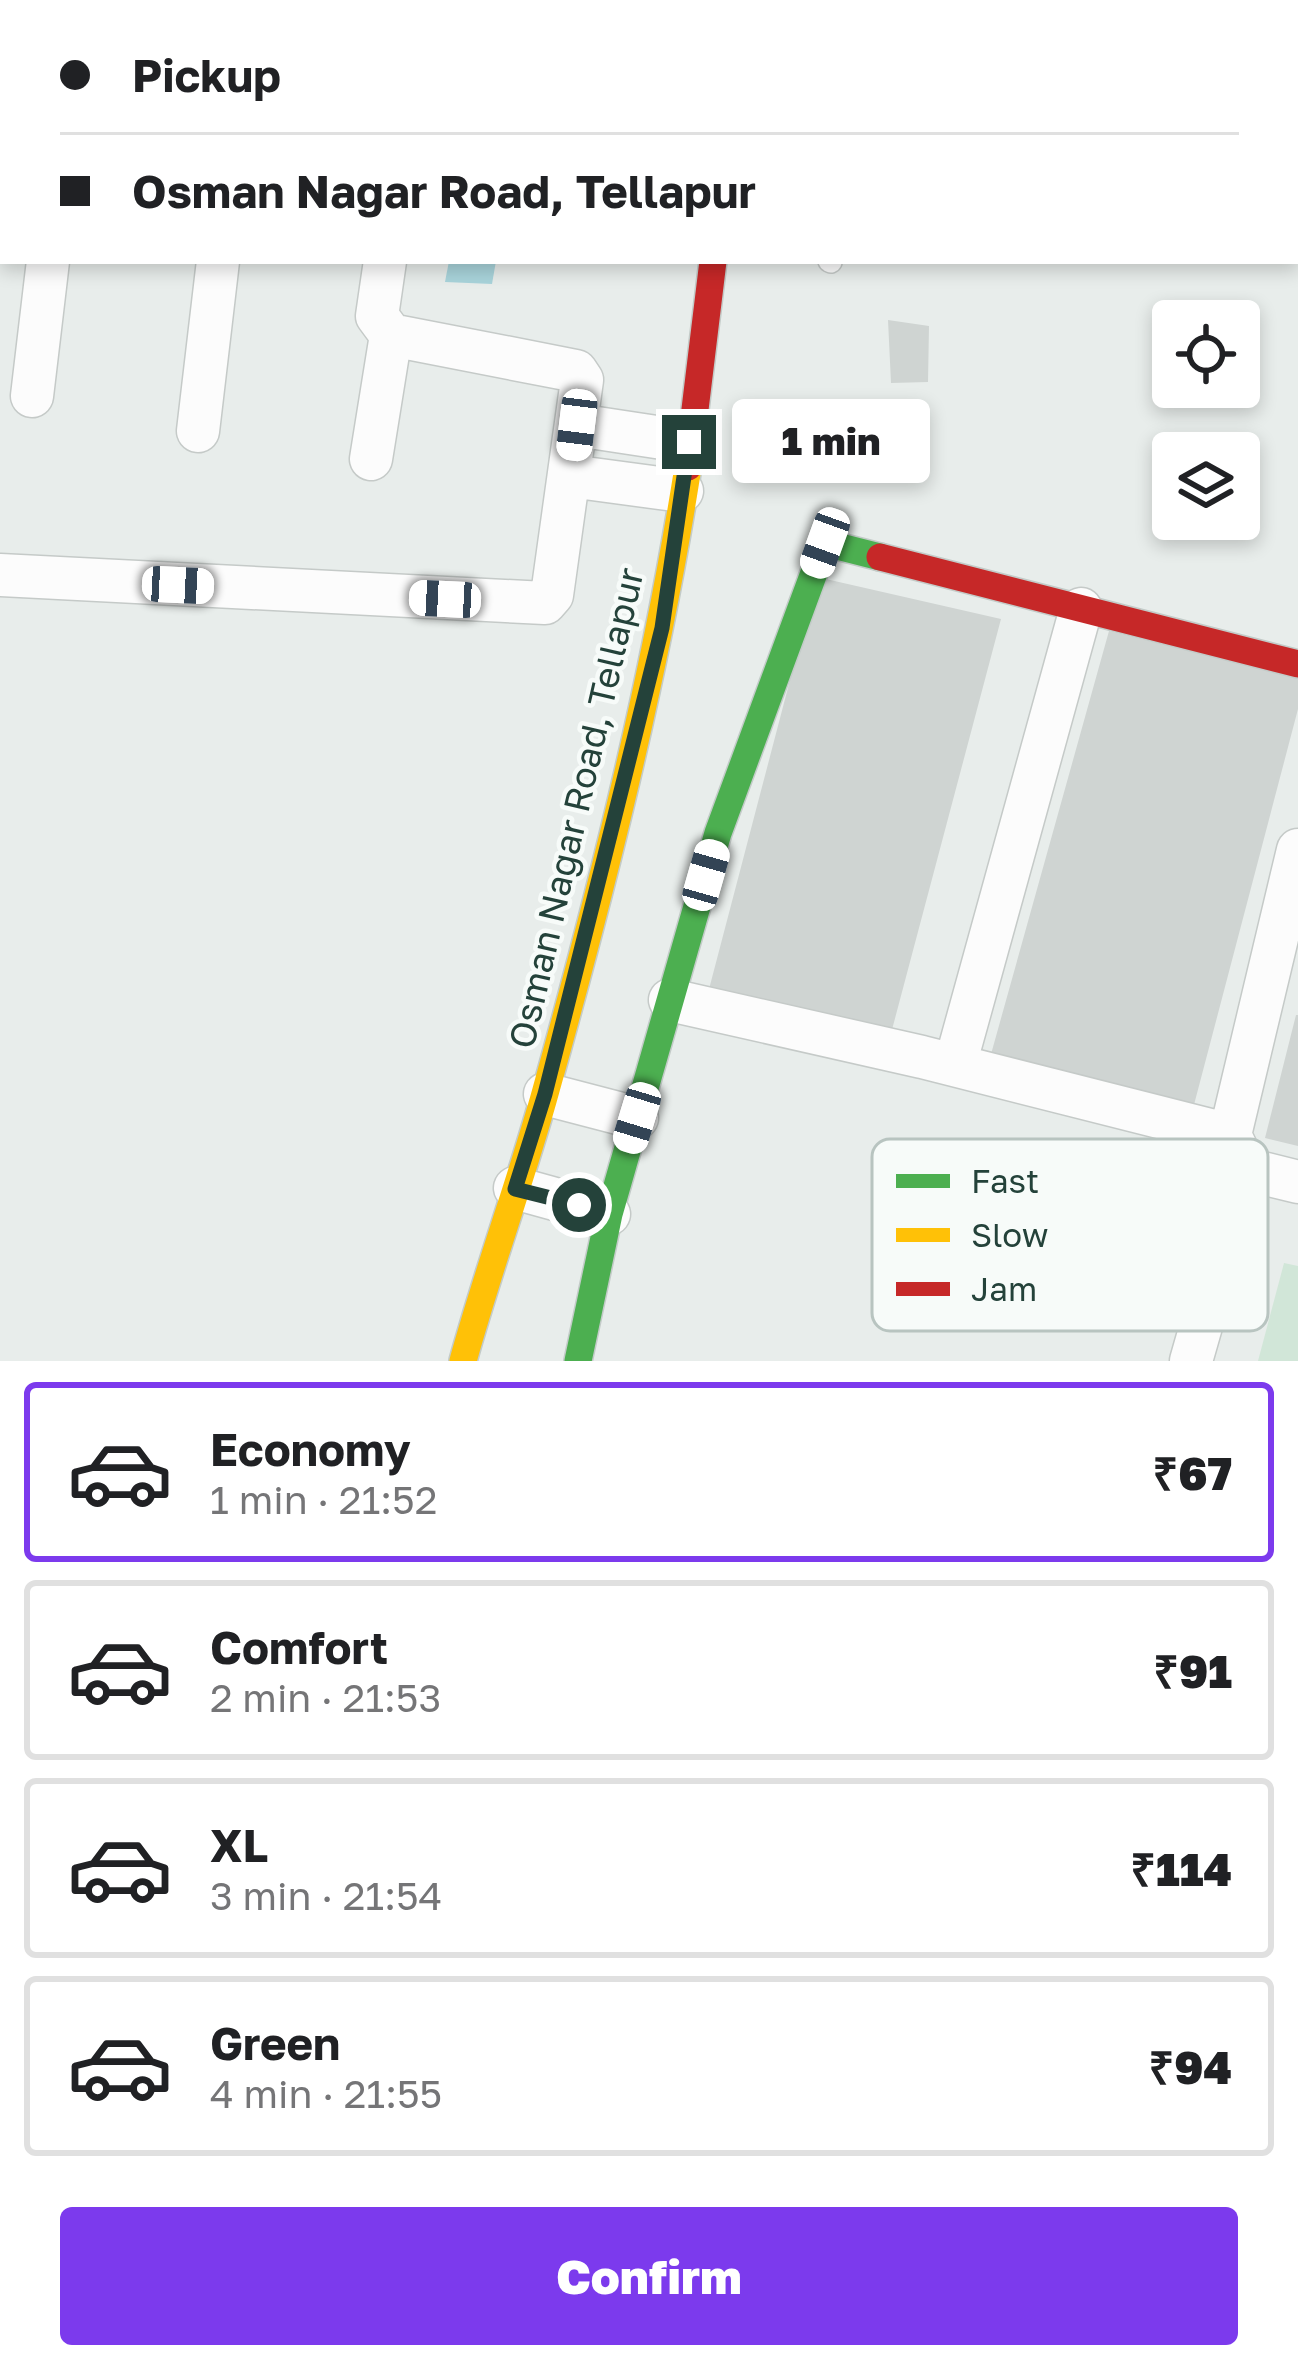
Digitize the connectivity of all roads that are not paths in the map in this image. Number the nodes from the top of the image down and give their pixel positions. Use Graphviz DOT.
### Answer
graph roads {
  1 [pos="47,264"];
  2 [pos="218,264"];
  3 [pos="385,264"];
  4 [pos="712,264"];
  5 [pos="391,335"];
  6 [pos="32,395"];
  7 [pos="577,425"];
  8 [pos="198,431"];
  9 [pos="689,442"];
  10 [pos="371,459"];
  11 [pos="571,476"];
  12 [pos="682,491"];
  13 [pos="0,575"];
  14 [pos="1082,609"];
  15 [pos="1298,664"];
  16 [pos="1298,850"];
  17 [pos="670,1000"];
  18 [pos="955,1065"];
  19 [pos="545,1094"];
  20 [pos="637,1118"];
  21 [pos="1162,1139"];
  22 [pos="1243,1139"];
  23 [pos="1268,1174"];
  24 [pos="1298,1182"];
  25 [pos="1268,1187"];
  26 [pos="515,1189"];
  27 [pos="1298,1208"];
  28 [pos="609,1214"];
  29 [pos="1198,1331"];
  30 [pos="463,1361"];
  31 [pos="578,1361"];
  32 [pos="1191,1361"];
  1 -- 6 [label="street"];
  2 -- 8 [label="street"];
  3 -- 5 [label="street"];
  4 -- 9 [label="street, Osman Nagar Road, Tellapur"];
  5 -- 7 [label="street"];
  5 -- 10 [label="street"];
  7 -- 9 [label="street"];
  7 -- 11 [label="street"];
  9 -- 12 [label="street, Osman Nagar Road, Tellapur"];
  11 -- 12 [label="street"];
  11 -- 13 [label="street"];
  12 -- 19 [label="street, Osman Nagar Road, Tellapur"];
  14 -- 15 [label="street"];
  14 -- 17 [label="street"];
  14 -- 18 [label="street"];
  16 -- 22 [label="street"];
  17 -- 18 [label="street"];
  17 -- 20 [label="street"];
  18 -- 21 [label="street"];
  19 -- 20 [label="street"];
  19 -- 26 [label="street, Osman Nagar Road, Tellapur"];
  20 -- 28 [label="street"];
  23 -- 24 [label="street"];
  25 -- 27 [label="street"];
  26 -- 28 [label="street"];
  26 -- 30 [label="street, Osman Nagar Road, Tellapur"];
  28 -- 31 [label="street"];
  29 -- 32 [label="street"];
}
